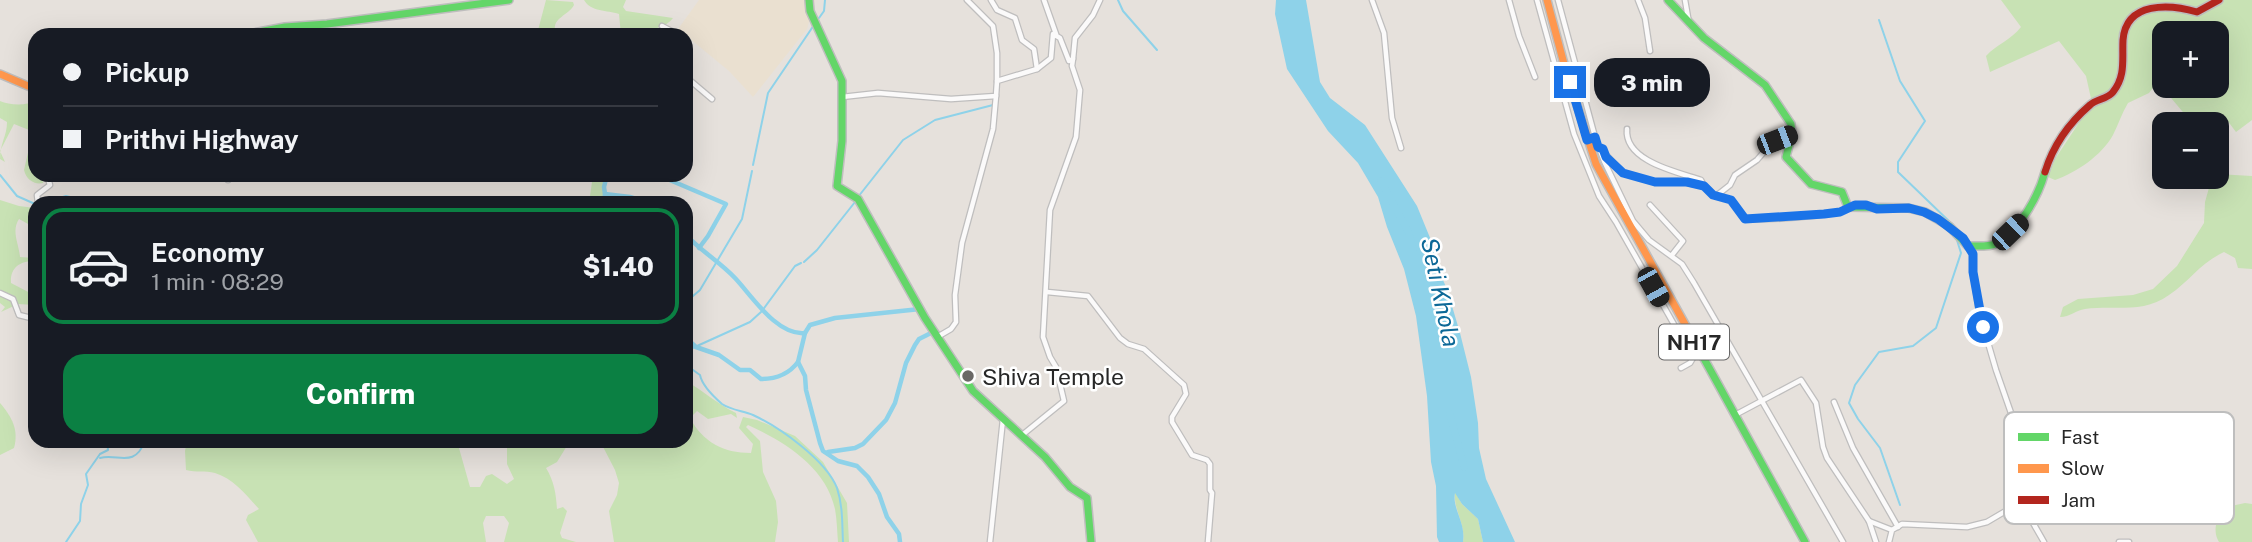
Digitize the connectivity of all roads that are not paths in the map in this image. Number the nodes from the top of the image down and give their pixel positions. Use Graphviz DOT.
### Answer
graph roads {
  1 [pos="509,0"];
  2 [pos="809,0"];
  3 [pos="967,0"];
  4 [pos="991,0"];
  5 [pos="1044,0"];
  6 [pos="1100,0"];
  7 [pos="1372,0"];
  8 [pos="1509,0"];
  9 [pos="1537,0"];
  10 [pos="1547,0"];
  11 [pos="1558,0"];
  12 [pos="1638,0"];
  13 [pos="1668,0"];
  14 [pos="1685,0"];
  15 [pos="2219,0"];
  16 [pos="1689,23"];
  17 [pos="662,26"];
  18 [pos="280,28"];
  19 [pos="666,28"];
  20 [pos="1056,34"];
  21 [pos="1650,51"];
  22 [pos="1073,59"];
  23 [pos="1037,69"];
  24 [pos="0,75"];
  25 [pos="1535,77"];
  26 [pos="997,81"];
  27 [pos="1570,82"];
  28 [pos="693,83"];
  29 [pos="1560,84"];
  30 [pos="28,86"];
  31 [pos="996,96"];
  32 [pos="842,97"];
  33 [pos="712,99"];
  34 [pos="1627,129"];
  35 [pos="1793,134"];
  36 [pos="1591,138"];
  37 [pos="1598,147"];
  38 [pos="1401,148"];
  39 [pos="49,182"];
  40 [pos="1704,186"];
  41 [pos="37,196"];
  42 [pos="1716,196"];
  43 [pos="1650,205"];
  44 [pos="1848,208"];
  45 [pos="1968,246"];
  46 [pos="1672,255"];
  47 [pos="1047,292"];
  48 [pos="0,293"];
  49 [pos="28,317"];
  50 [pos="939,336"];
  51 [pos="1681,368"];
  52 [pos="1762,400"];
  53 [pos="1834,402"];
  54 [pos="2011,412"];
  55 [pos="1735,415"];
  56 [pos="1003,418"];
  57 [pos="1021,436"];
  58 [pos="2004,512"];
  59 [pos="1869,521"];
  60 [pos="2034,524"];
  61 [pos="1895,528"];
  62 [pos="990,542"];
  63 [pos="1091,542"];
  64 [pos="1208,542"];
  65 [pos="1805,542"];
  66 [pos="1843,542"];
  67 [pos="1876,542"];
  68 [pos="1889,542"];
  69 [pos="2044,542"];
  70 [pos="2119,542"];
  71 [pos="2129,542"];
  1 -- 18 [label="main road"];
  2 -- 32 [label="main road"];
  3 -- 26 [label="street"];
  4 -- 23 [label="street"];
  5 -- 20 [label="street"];
  6 -- 22 [label="street"];
  7 -- 38 [label="street"];
  8 -- 25 [label="street"];
  9 -- 29 [label="street"];
  10 -- 27 [label="main road, NH17"];
  11 -- 36 [label="street"];
  12 -- 21 [label="street"];
  13 -- 16 [label="main road"];
  14 -- 16 [label="street"];
  15 -- 45 [label="main road"];
  16 -- 35 [label="main road"];
  17 -- 19 [label="street"];
  20 -- 22 [label="street"];
  20 -- 23 [label="street"];
  22 -- 47 [label="street"];
  23 -- 26 [label="street"];
  24 -- 30 [label="main road"];
  26 -- 31 [label="street"];
  27 -- 29 [label="street"];
  27 -- 36 [label="main road, NH17"];
  28 -- 33 [label="street"];
  29 -- 51 [label="street"];
  31 -- 32 [label="street"];
  31 -- 50 [label="street"];
  32 -- 50 [label="main road"];
  34 -- 40 [label="street"];
  35 -- 42 [label="street"];
  35 -- 44 [label="main road"];
  36 -- 37 [label="street"];
  36 -- 55 [label="main road, NH17"];
  37 -- 40 [label="street"];
  37 -- 46 [label="street"];
  39 -- 41 [label="street"];
  40 -- 42 [label="street"];
  42 -- 44 [label="street"];
  43 -- 46 [label="street"];
  44 -- 45 [label="main road"];
  45 -- 54 [label="street"];
  46 -- 52 [label="street"];
  47 -- 57 [label="street"];
  47 -- 64 [label="street"];
  48 -- 49 [label="street"];
  50 -- 56 [label="main road"];
  52 -- 55 [label="street"];
  52 -- 59 [label="street"];
  52 -- 66 [label="street"];
  53 -- 61 [label="street"];
  55 -- 65 [label="main road, NH17"];
  56 -- 57 [label="main road"];
  56 -- 62 [label="street"];
  57 -- 63 [label="main road"];
  58 -- 61 [label="street"];
  59 -- 61 [label="street"];
  59 -- 67 [label="street"];
  60 -- 69 [label="street"];
  61 -- 68 [label="street"];
  70 -- 71 [label="street"];
}
